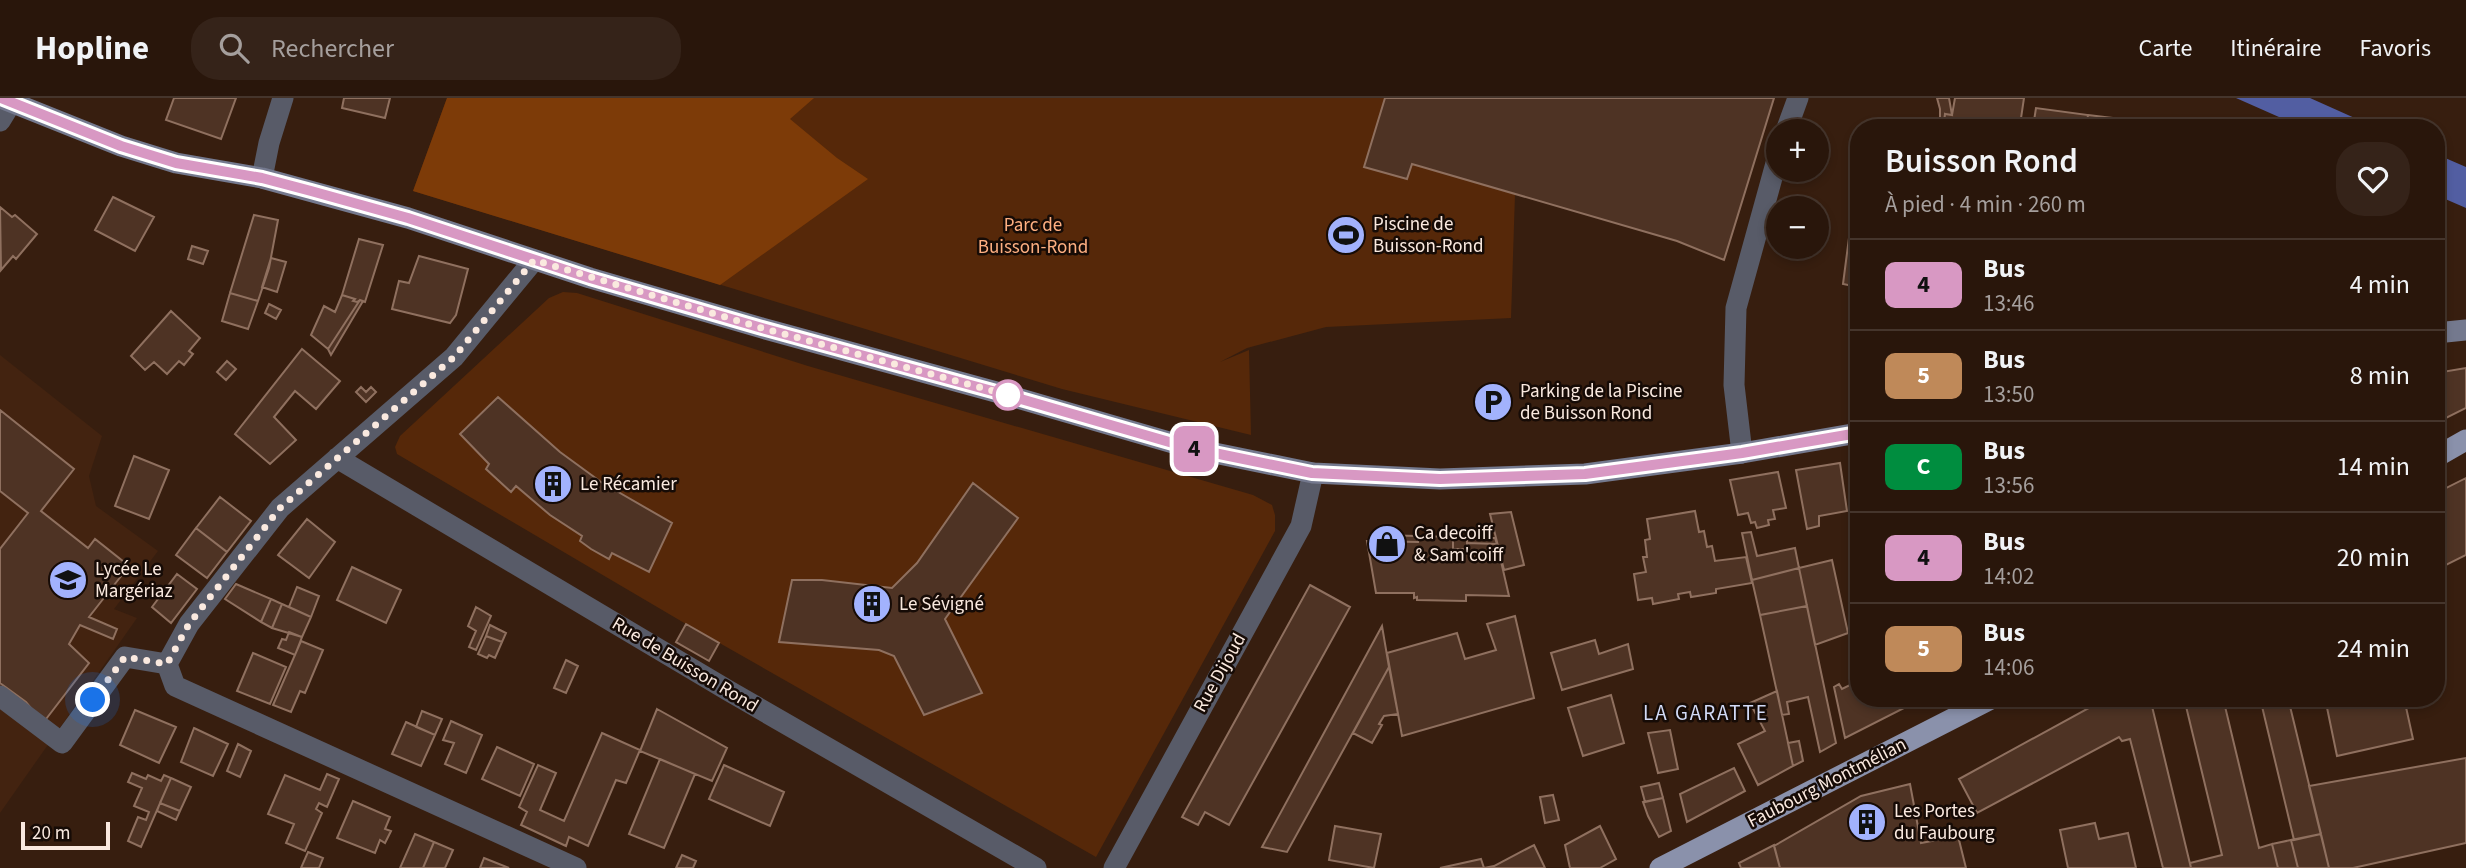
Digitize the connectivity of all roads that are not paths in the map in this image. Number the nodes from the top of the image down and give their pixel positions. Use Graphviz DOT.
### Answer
graph roads {
  1 [pos="283,98"];
  2 [pos="1798,98"];
  3 [pos="4,107"];
  4 [pos="1790,119"];
  5 [pos="262,178"];
  6 [pos="1771,182"];
  7 [pos="534,260"];
  8 [pos="2466,324"];
  9 [pos="2445,331"];
  10 [pos="2466,331"];
  11 [pos="2445,333"];
  12 [pos="1850,434"];
  13 [pos="2466,440"];
  14 [pos="2445,452"];
  15 [pos="1742,453"];
  16 [pos="337,458"];
  17 [pos="1312,473"];
  18 [pos="167,664"];
  19 [pos="0,696"];
  20 [pos="1975,707"];
  21 [pos="576,868"];
  22 [pos="1036,868"];
  23 [pos="1114,868"];
  24 [pos="1660,868"];
  1 -- 5 [label="street"];
  2 -- 4 [label="street"];
  3 -- 5 [label="main road"];
  5 -- 7 [label="main road"];
  6 -- 15 [label="street"];
  7 -- 16 [label="street"];
  7 -- 17 [label="main road"];
  8 -- 9 [label="main road"];
  10 -- 11 [label="main road"];
  12 -- 15 [label="main road"];
  13 -- 14 [label="main road"];
  15 -- 17 [label="main road"];
  16 -- 18 [label="street"];
  16 -- 22 [label="street, Rue de Buisson Rond"];
  17 -- 23 [label="street, Rue Dijoud"];
  18 -- 19 [label="street"];
  18 -- 21 [label="street"];
  20 -- 24 [label="main road, Faubourg Montmélian"];
}
